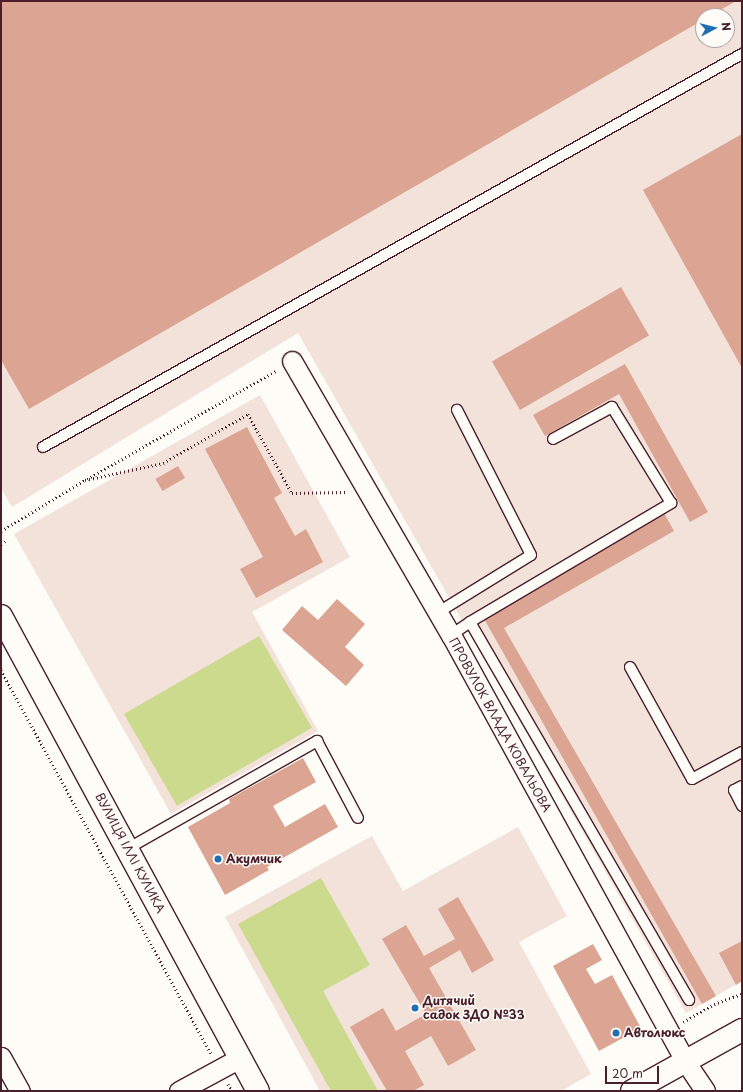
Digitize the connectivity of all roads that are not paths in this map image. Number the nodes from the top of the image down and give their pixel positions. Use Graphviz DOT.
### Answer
graph roads {
  1 [pos="742,54"];
  2 [pos="292,361"];
  3 [pos="457,410"];
  4 [pos="553,439"];
  5 [pos="43,447"];
  6 [pos="437,613"];
  7 [pos="1,616"];
  8 [pos="470,622"];
  9 [pos="451,636"];
  10 [pos="630,667"];
  11 [pos="742,752"];
  12 [pos="742,786"];
  13 [pos="742,806"];
  14 [pos="358,818"];
  15 [pos="127,849"];
  16 [pos="689,1000"];
  17 [pos="742,1030"];
  18 [pos="1,1057"];
  19 [pos="240,1058"];
  20 [pos="685,1061"];
  21 [pos="20,1091"];
  22 [pos="179,1091"];
  23 [pos="258,1091"];
  24 [pos="632,1091"];
  25 [pos="705,1091"];
  1 -- 5 [label="lane"];
  2 -- 6 [label="street, ПРОВУЛОК ВЛАДА КОВАЛЬОВА"];
  3 -- 6 [label="lane"];
  4 -- 8 [label="lane"];
  6 -- 9 [label="street, ПРОВУЛОК ВЛАДА КОВАЛЬОВА"];
  7 -- 15 [label="street, ВУЛИЦЯ ІЛЛІ КУЛИКА"];
  8 -- 9 [label="lane"];
  8 -- 16 [label="lane"];
  9 -- 20 [label="street, ПРОВУЛОК ВЛАДА КОВАЛЬОВА"];
  10 -- 11 [label="lane"];
  12 -- 13 [label="lane"];
  14 -- 15 [label="lane"];
  15 -- 19 [label="street, ВУЛИЦЯ ІЛЛІ КУЛИКА"];
  17 -- 20 [label="street"];
  18 -- 21 [label="street"];
  19 -- 22 [label="street"];
  19 -- 23 [label="street, ВУЛИЦЯ ІЛЛІ КУЛИКА"];
  20 -- 24 [label="street"];
  20 -- 25 [label="street, ПРОВУЛОК ВЛАДА КОВАЛЬОВА"];
}
